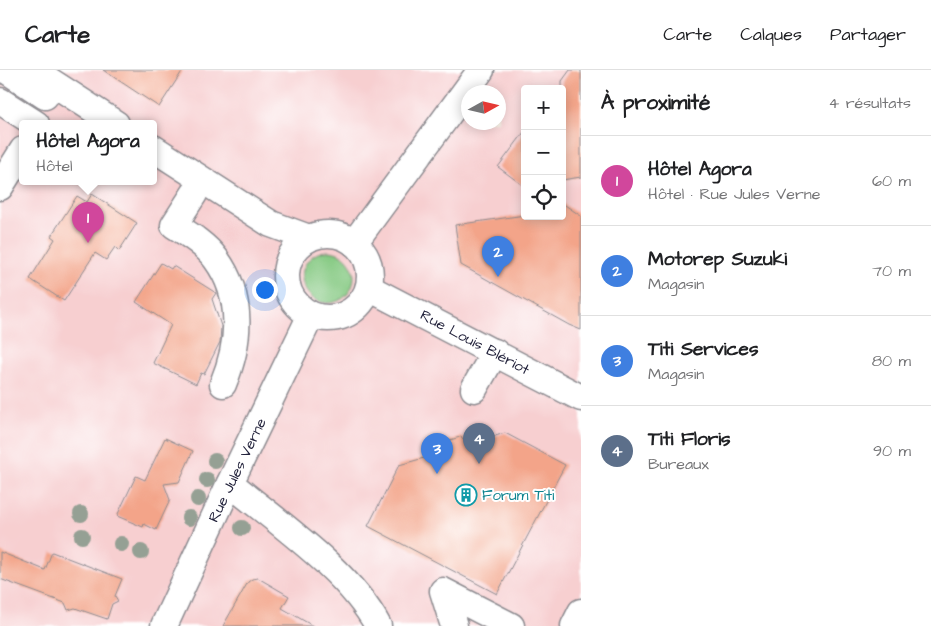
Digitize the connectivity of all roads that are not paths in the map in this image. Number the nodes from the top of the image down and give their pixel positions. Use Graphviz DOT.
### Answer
graph roads {
  1 [pos="6,70"];
  2 [pos="33,70"];
  3 [pos="481,70"];
  4 [pos="0,102"];
  5 [pos="54,102"];
  6 [pos="31,120"];
  7 [pos="41,120"];
  8 [pos="82,120"];
  9 [pos="110,120"];
  10 [pos="157,151"];
  11 [pos="19,156"];
  12 [pos="157,170"];
  13 [pos="0,187"];
  14 [pos="194,194"];
  15 [pos="309,238"];
  16 [pos="354,243"];
  17 [pos="288,262"];
  18 [pos="369,288"];
  19 [pos="311,315"];
  20 [pos="495,352"];
  21 [pos="223,384"];
  22 [pos="474,389"];
  23 [pos="581,398"];
  24 [pos="230,483"];
  25 [pos="581,612"];
  26 [pos="164,626"];
  27 [pos="378,626"];
  28 [pos="454,626"];
  29 [pos="511,626"];
  30 [pos="574,626"];
  1 -- 5 [label="street"];
  2 -- 9 [label="street"];
  3 -- 16 [label="street"];
  4 -- 6 [label="street"];
  5 -- 7 [label="street"];
  5 -- 8 [label="street"];
  10 -- 15 [label="street"];
  11 -- 13 [label="street"];
  12 -- 14 [label="street"];
  14 -- 17 [label="street"];
  14 -- 21 [label="street"];
  15 -- 16 [label="street"];
  15 -- 17 [label="street"];
  16 -- 18 [label="street"];
  17 -- 19 [label="street"];
  18 -- 19 [label="street"];
  18 -- 20 [label="street, Rue Louis Blériot"];
  19 -- 24 [label="street, Rue Jules Verne"];
  20 -- 22 [label="street"];
  20 -- 23 [label="street, Rue Louis Blériot"];
  24 -- 26 [label="street, Rue Jules Verne"];
  24 -- 27 [label="street"];
  25 -- 30 [label="street"];
  28 -- 29 [label="street"];
}
